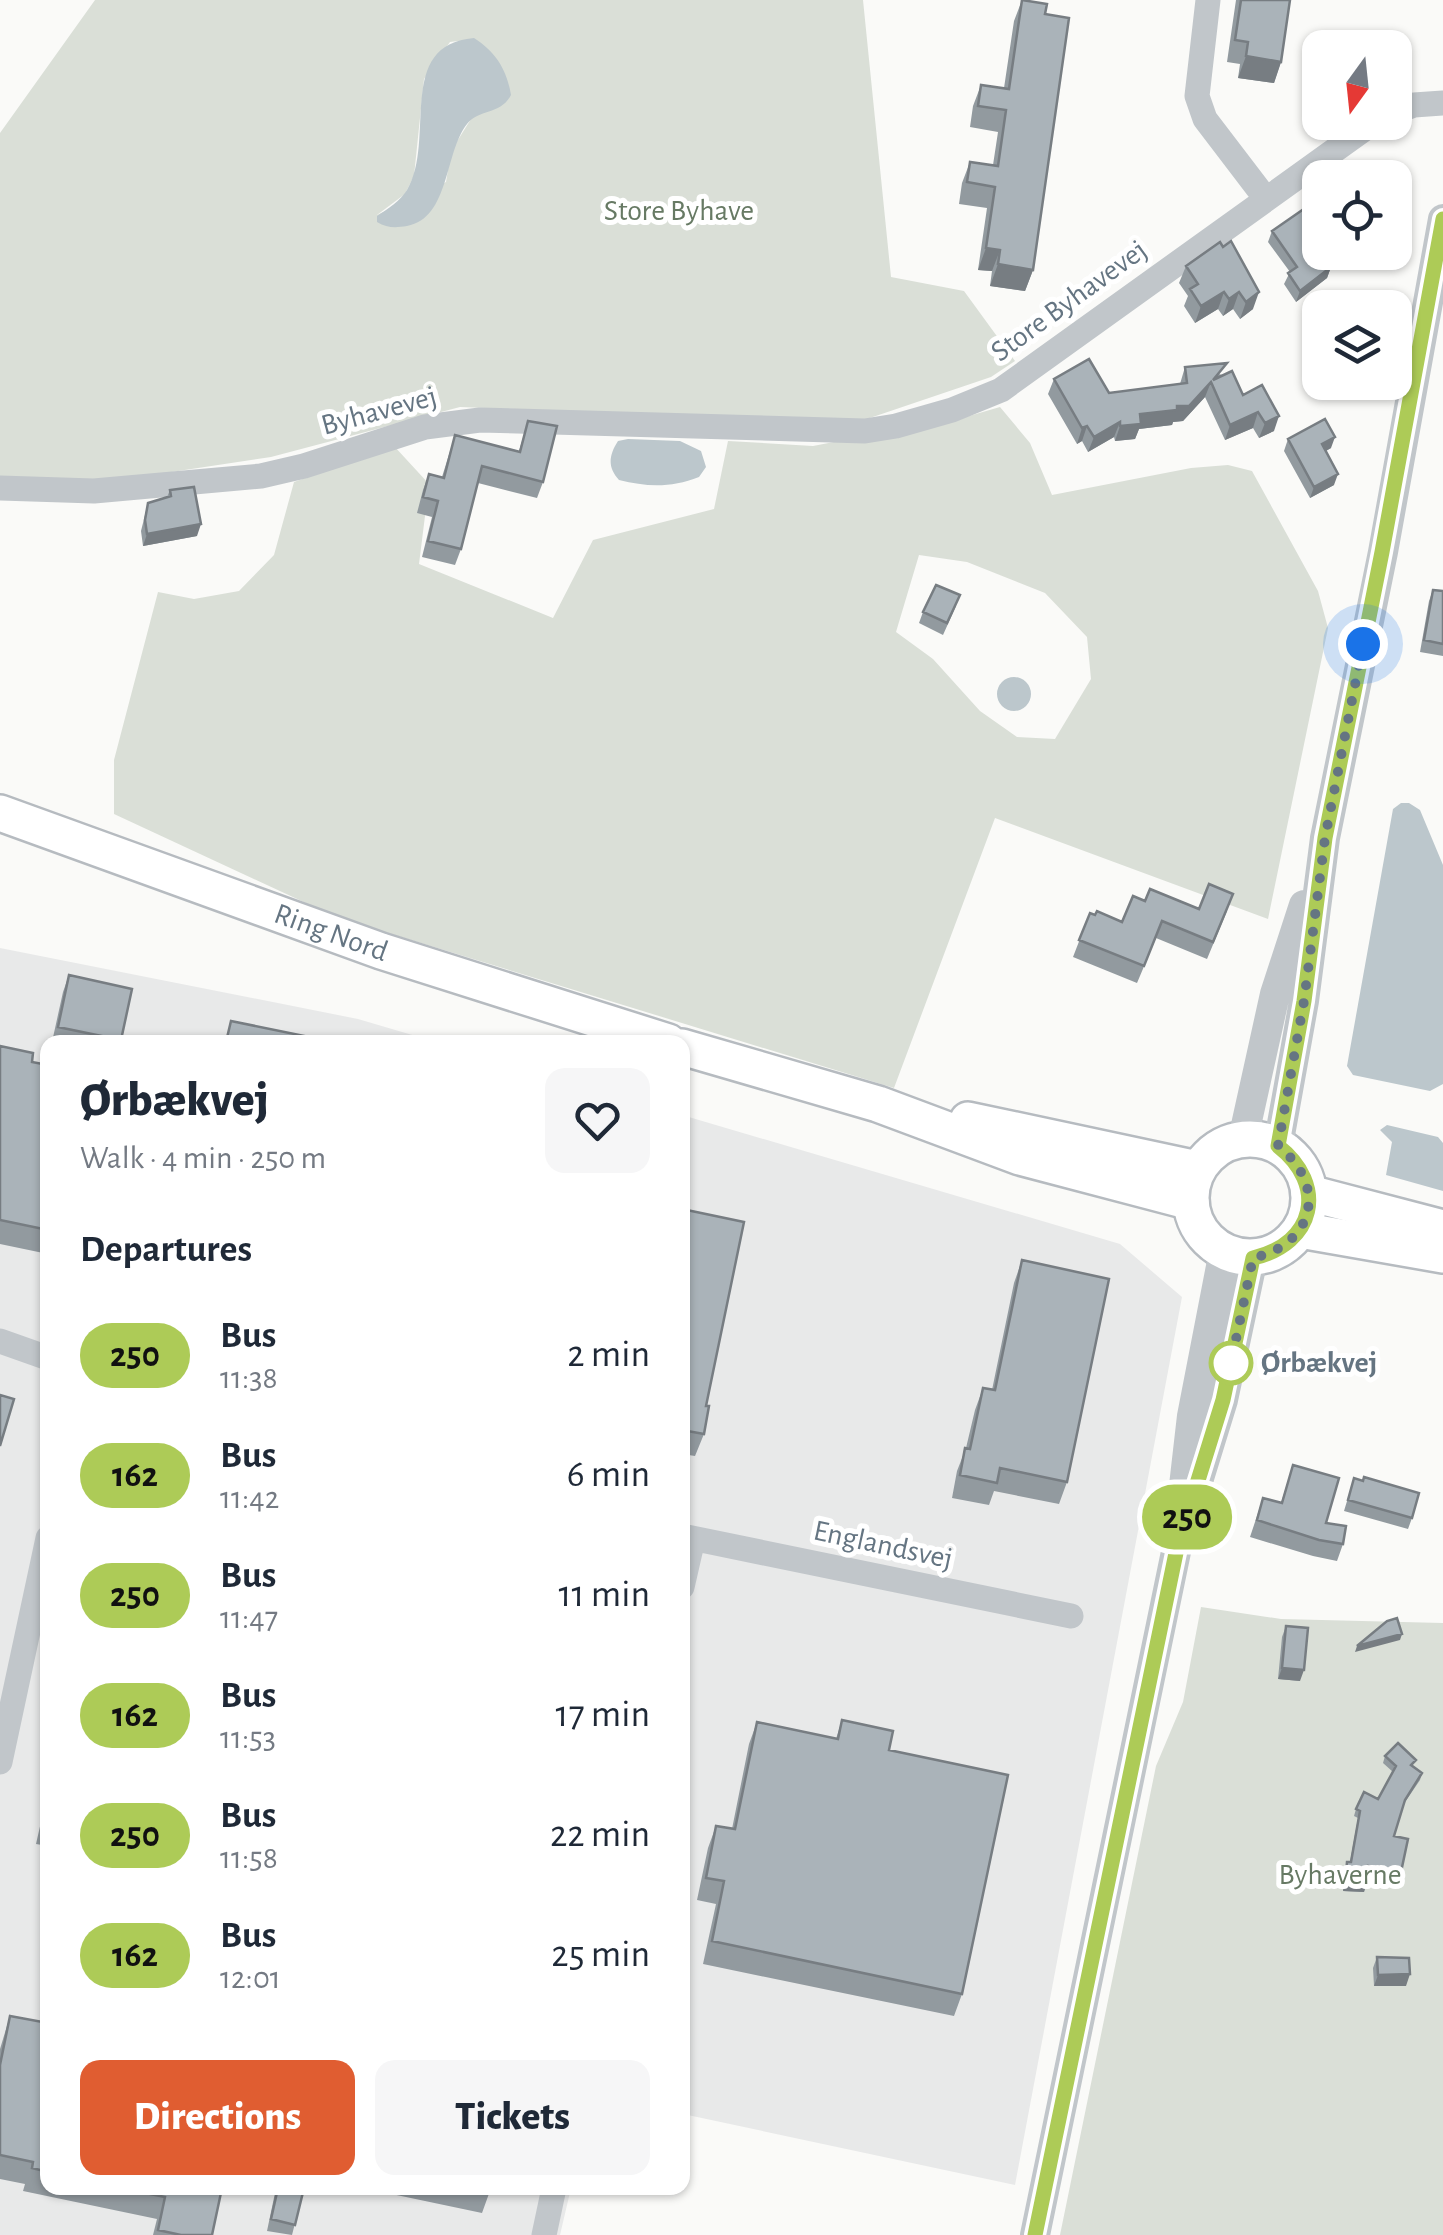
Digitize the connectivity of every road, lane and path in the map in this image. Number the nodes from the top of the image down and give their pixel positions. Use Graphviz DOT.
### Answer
graph roads {
  1 [pos="1208,0"];
  2 [pos="1443,103"];
  3 [pos="1412,107"];
  4 [pos="1349,140"];
  5 [pos="1266,199"];
  6 [pos="1443,219"];
  7 [pos="896,426"];
  8 [pos="0,488"];
  9 [pos="0,813"];
  10 [pos="1325,838"];
  11 [pos="646,1035"];
  12 [pos="690,1049"];
  13 [pos="1243,1140"];
  14 [pos="1278,1146"];
  15 [pos="1194,1186"];
  16 [pos="1310,1194"];
  17 [pos="1443,1228"];
  18 [pos="1300,1230"];
  19 [pos="1238,1255"];
  20 [pos="1443,1255"];
  21 [pos="0,1342"];
  22 [pos="40,1355"];
  23 [pos="690,1537"];
  24 [pos="40,1575"];
  25 [pos="1071,1616"];
  26 [pos="0,1762"];
  27 [pos="553,2195"];
  28 [pos="544,2235"];
  29 [pos="1035,2235"];
  1 -- 5 [label="street"];
  2 -- 3 [label="street"];
  4 -- 5 [label="street, Store Byhavevej"];
  5 -- 7 [label="street, Store Byhavevej"];
  6 -- 10 [label="street"];
  7 -- 8 [label="street, Byhavevej"];
  9 -- 11 [label="main road, Ring Nord"];
  10 -- 13 [label="street"];
  10 -- 14 [label="street"];
  12 -- 15 [label="main road"];
  13 -- 14 [label="main road"];
  13 -- 15 [label="main road"];
  14 -- 16 [label="main road"];
  15 -- 19 [label="main road"];
  16 -- 17 [label="main road"];
  16 -- 18 [label="main road"];
  18 -- 19 [label="main road"];
  18 -- 20 [label="main road"];
  19 -- 29 [label="street"];
  21 -- 22 [label="street"];
  23 -- 25 [label="street, Englandsvej"];
  24 -- 26 [label="street"];
  27 -- 28 [label="street"];
}
